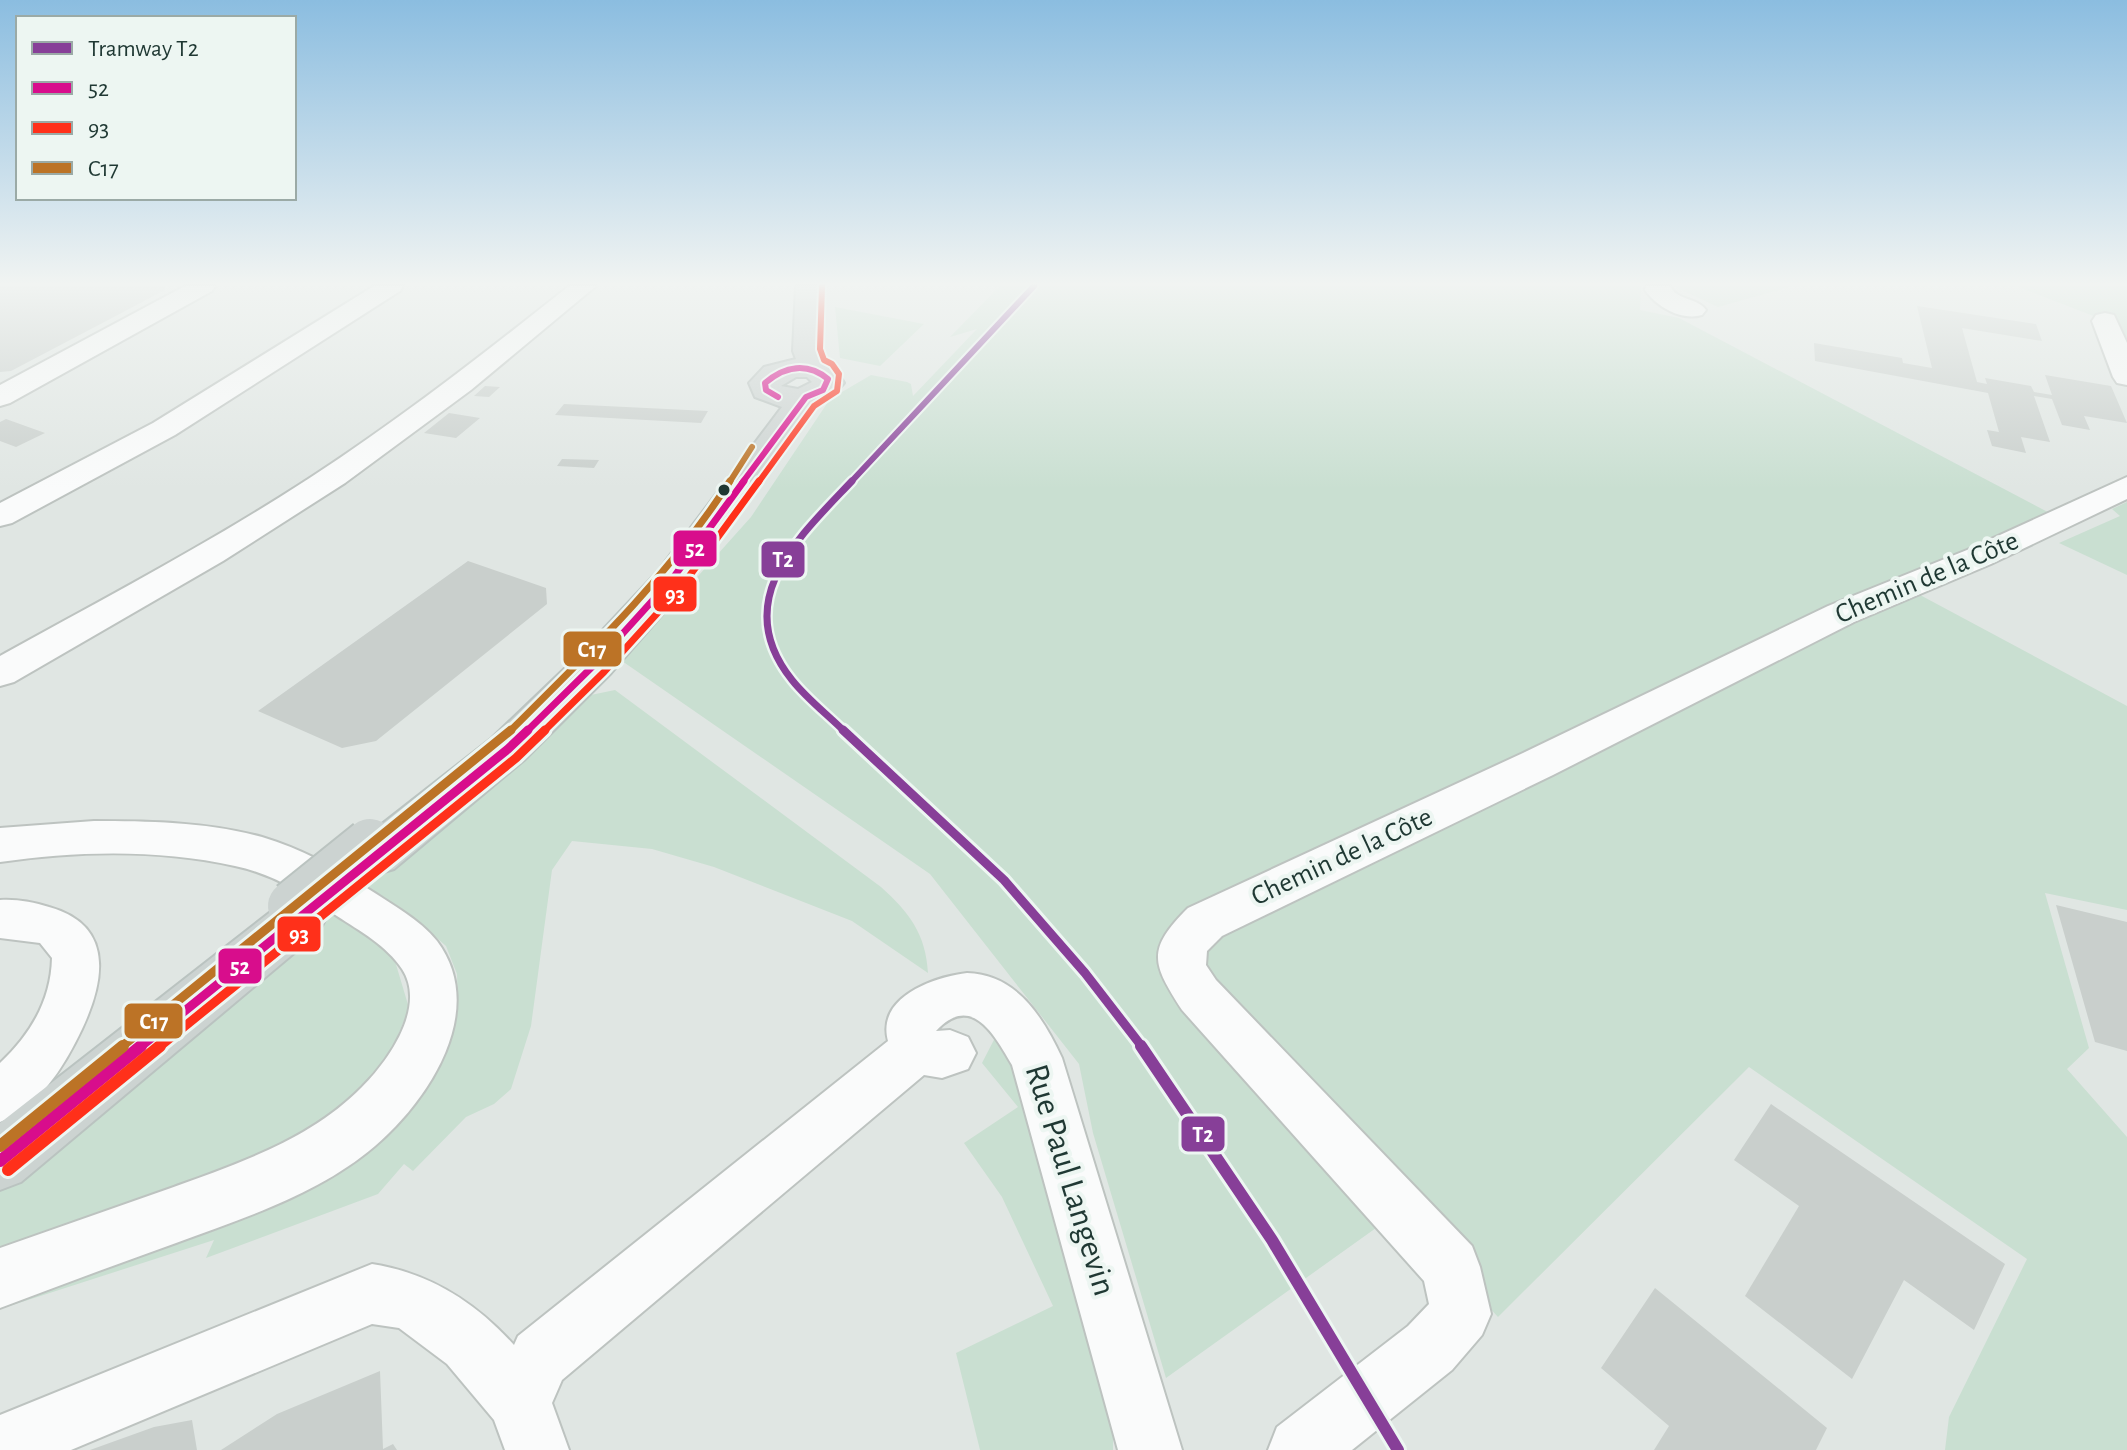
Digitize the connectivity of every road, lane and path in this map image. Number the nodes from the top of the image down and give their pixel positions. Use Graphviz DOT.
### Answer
graph roads {
  1 [pos="69,354"];
  2 [pos="75,354"];
  3 [pos="284,354"];
  4 [pos="499,354"];
  5 [pos="795,354"];
  6 [pos="807,354"];
  7 [pos="2118,354"];
  8 [pos="2127,377"];
  9 [pos="796,383"];
  10 [pos="3,392"];
  11 [pos="2127,487"];
  12 [pos="0,516"];
  13 [pos="0,673"];
  14 [pos="0,845"];
  15 [pos="296,912"];
  16 [pos="0,919"];
  17 [pos="0,1097"];
  18 [pos="0,1129"];
  19 [pos="0,1161"];
  20 [pos="0,1278"];
  21 [pos="528,1426"];
  22 [pos="0,1447"];
  23 [pos="1150,1450"];
  24 [pos="1300,1450"];
  1 -- 10 [label="street"];
  2 -- 10 [label="street"];
  3 -- 12 [label="street"];
  4 -- 13 [label="street"];
  5 -- 9 [label="main road"];
  6 -- 9 [label="main road"];
  7 -- 8 [label="street"];
  9 -- 15 [label="main road"];
  11 -- 24 [label="street, Chemin de la Côte"];
  14 -- 20 [label="street"];
  15 -- 18 [label="main road"];
  15 -- 19 [label="main road"];
  16 -- 17 [label="street"];
  21 -- 22 [label="street"];
  21 -- 23 [label="street, Rue Paul Langevin"];
}
